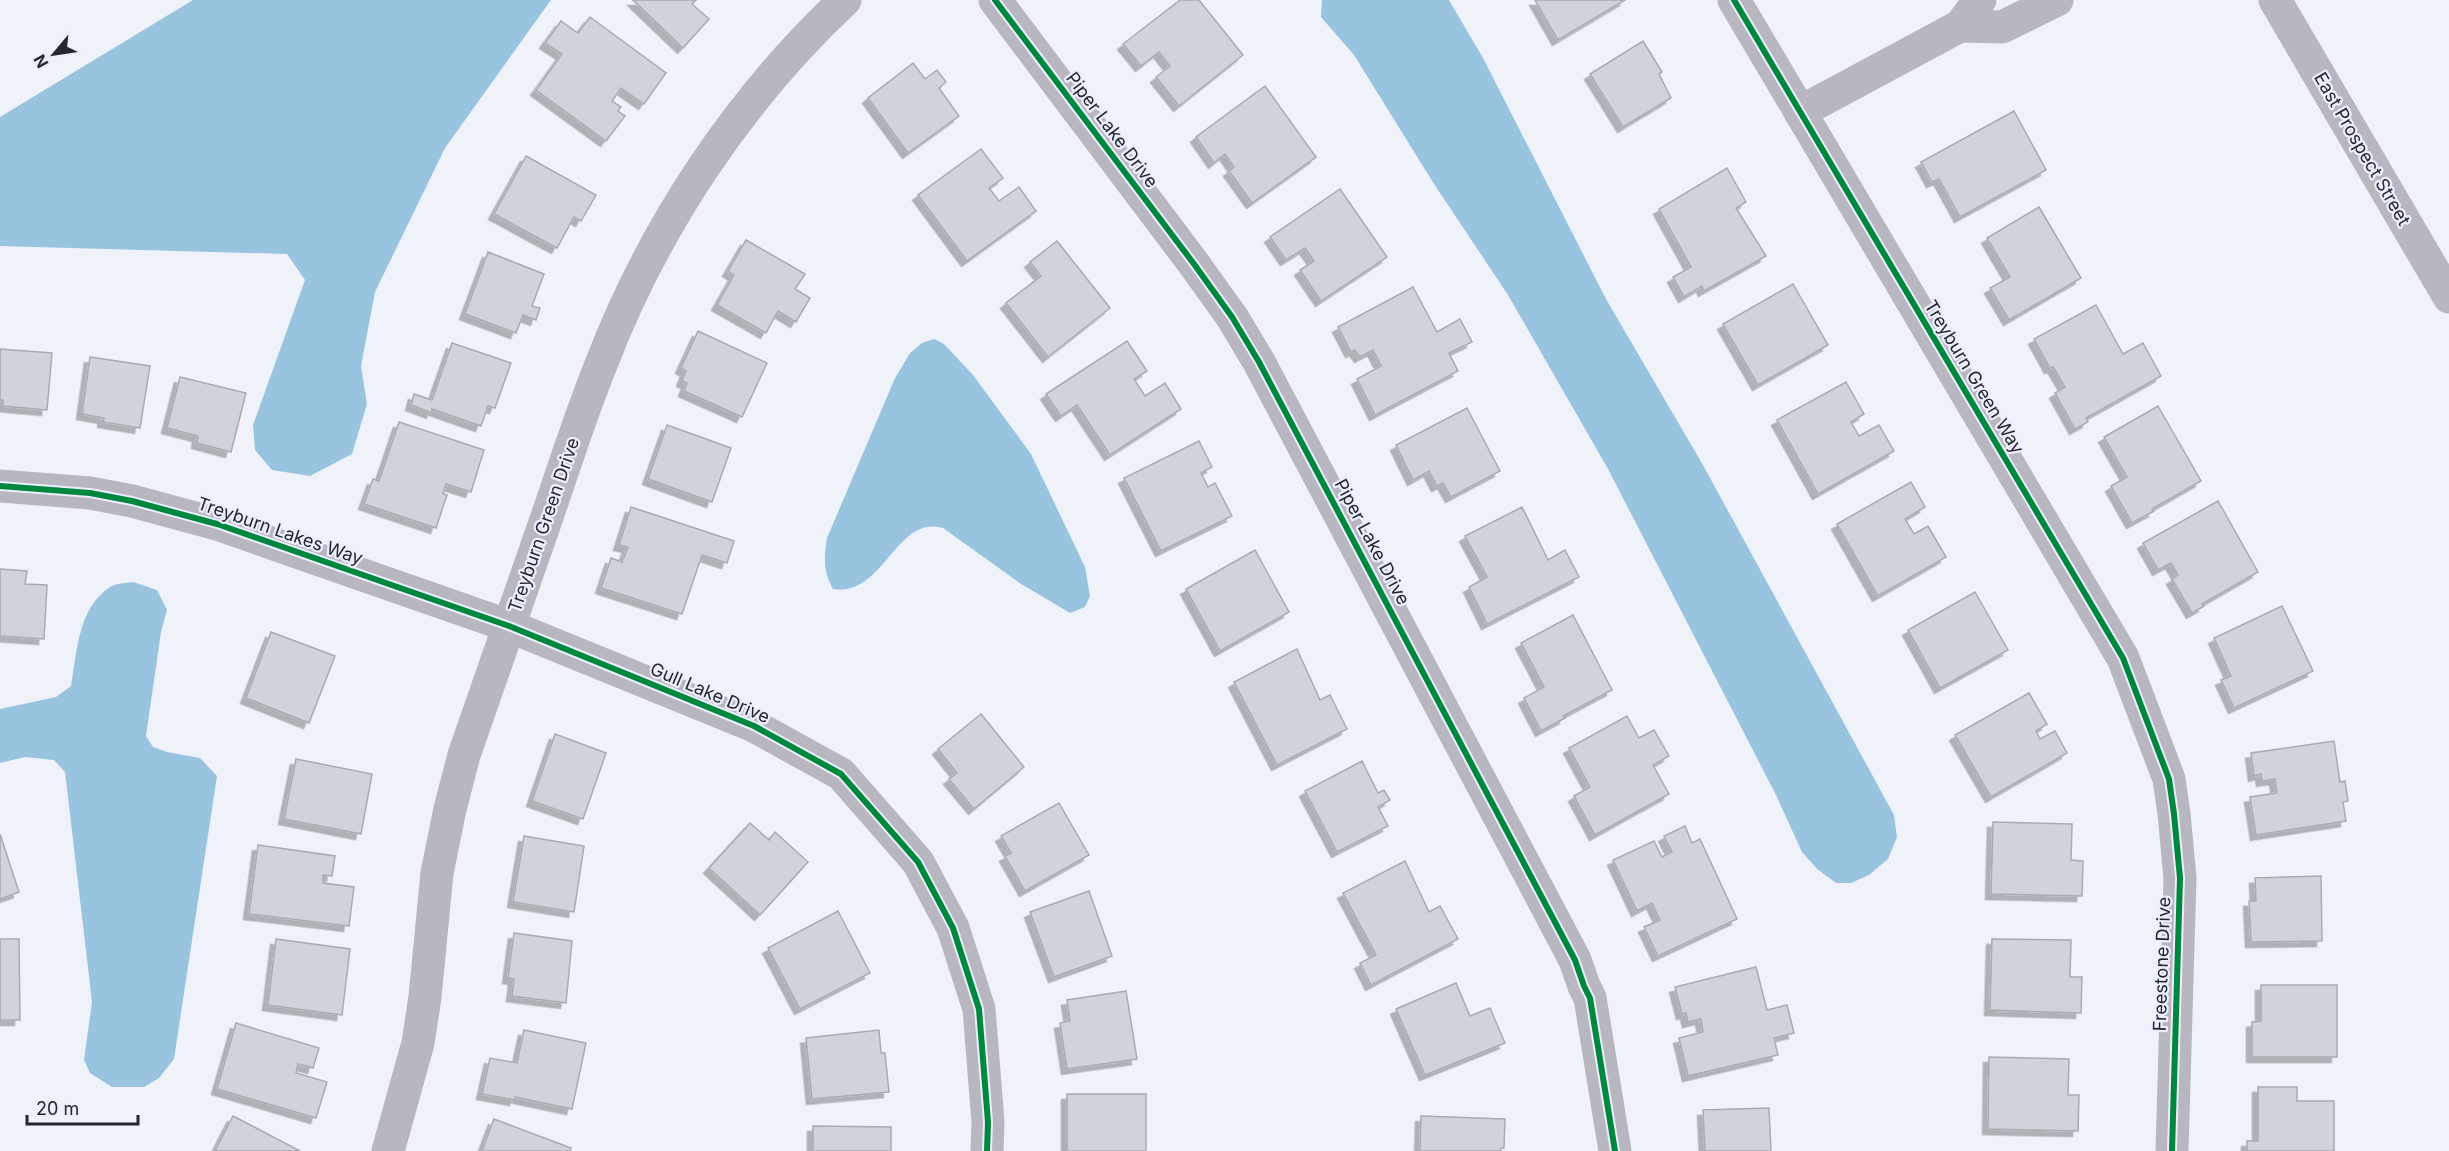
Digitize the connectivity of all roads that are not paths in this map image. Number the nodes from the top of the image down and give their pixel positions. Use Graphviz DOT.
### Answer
graph roads {
  1 [pos="845,0"];
  2 [pos="995,0"];
  3 [pos="1734,0"];
  4 [pos="1980,0"];
  5 [pos="2057,0"];
  6 [pos="2275,0"];
  7 [pos="1960,26"];
  8 [pos="1800,112"];
  9 [pos="2449,297"];
  10 [pos="0,486"];
  11 [pos="508,626"];
  12 [pos="2169,779"];
  13 [pos="388,1151"];
  14 [pos="987,1151"];
  15 [pos="1615,1151"];
  16 [pos="2172,1151"];
  1 -- 11 [label="street, Treyburn Green Drive"];
  2 -- 15 [label="street, Piper Lake Drive"];
  3 -- 8 [label="street, Treyburn Green Way"];
  4 -- 7 [label="street"];
  5 -- 7 [label="street"];
  6 -- 9 [label="street, East Prospect Street"];
  7 -- 8 [label="street"];
  8 -- 12 [label="street, Treyburn Green Way"];
  10 -- 11 [label="street, Treyburn Lakes Way"];
  11 -- 13 [label="street, Treyburn Green Drive"];
  11 -- 14 [label="street, Gull Lake Drive"];
  12 -- 16 [label="street, Freestone Drive"];
}
